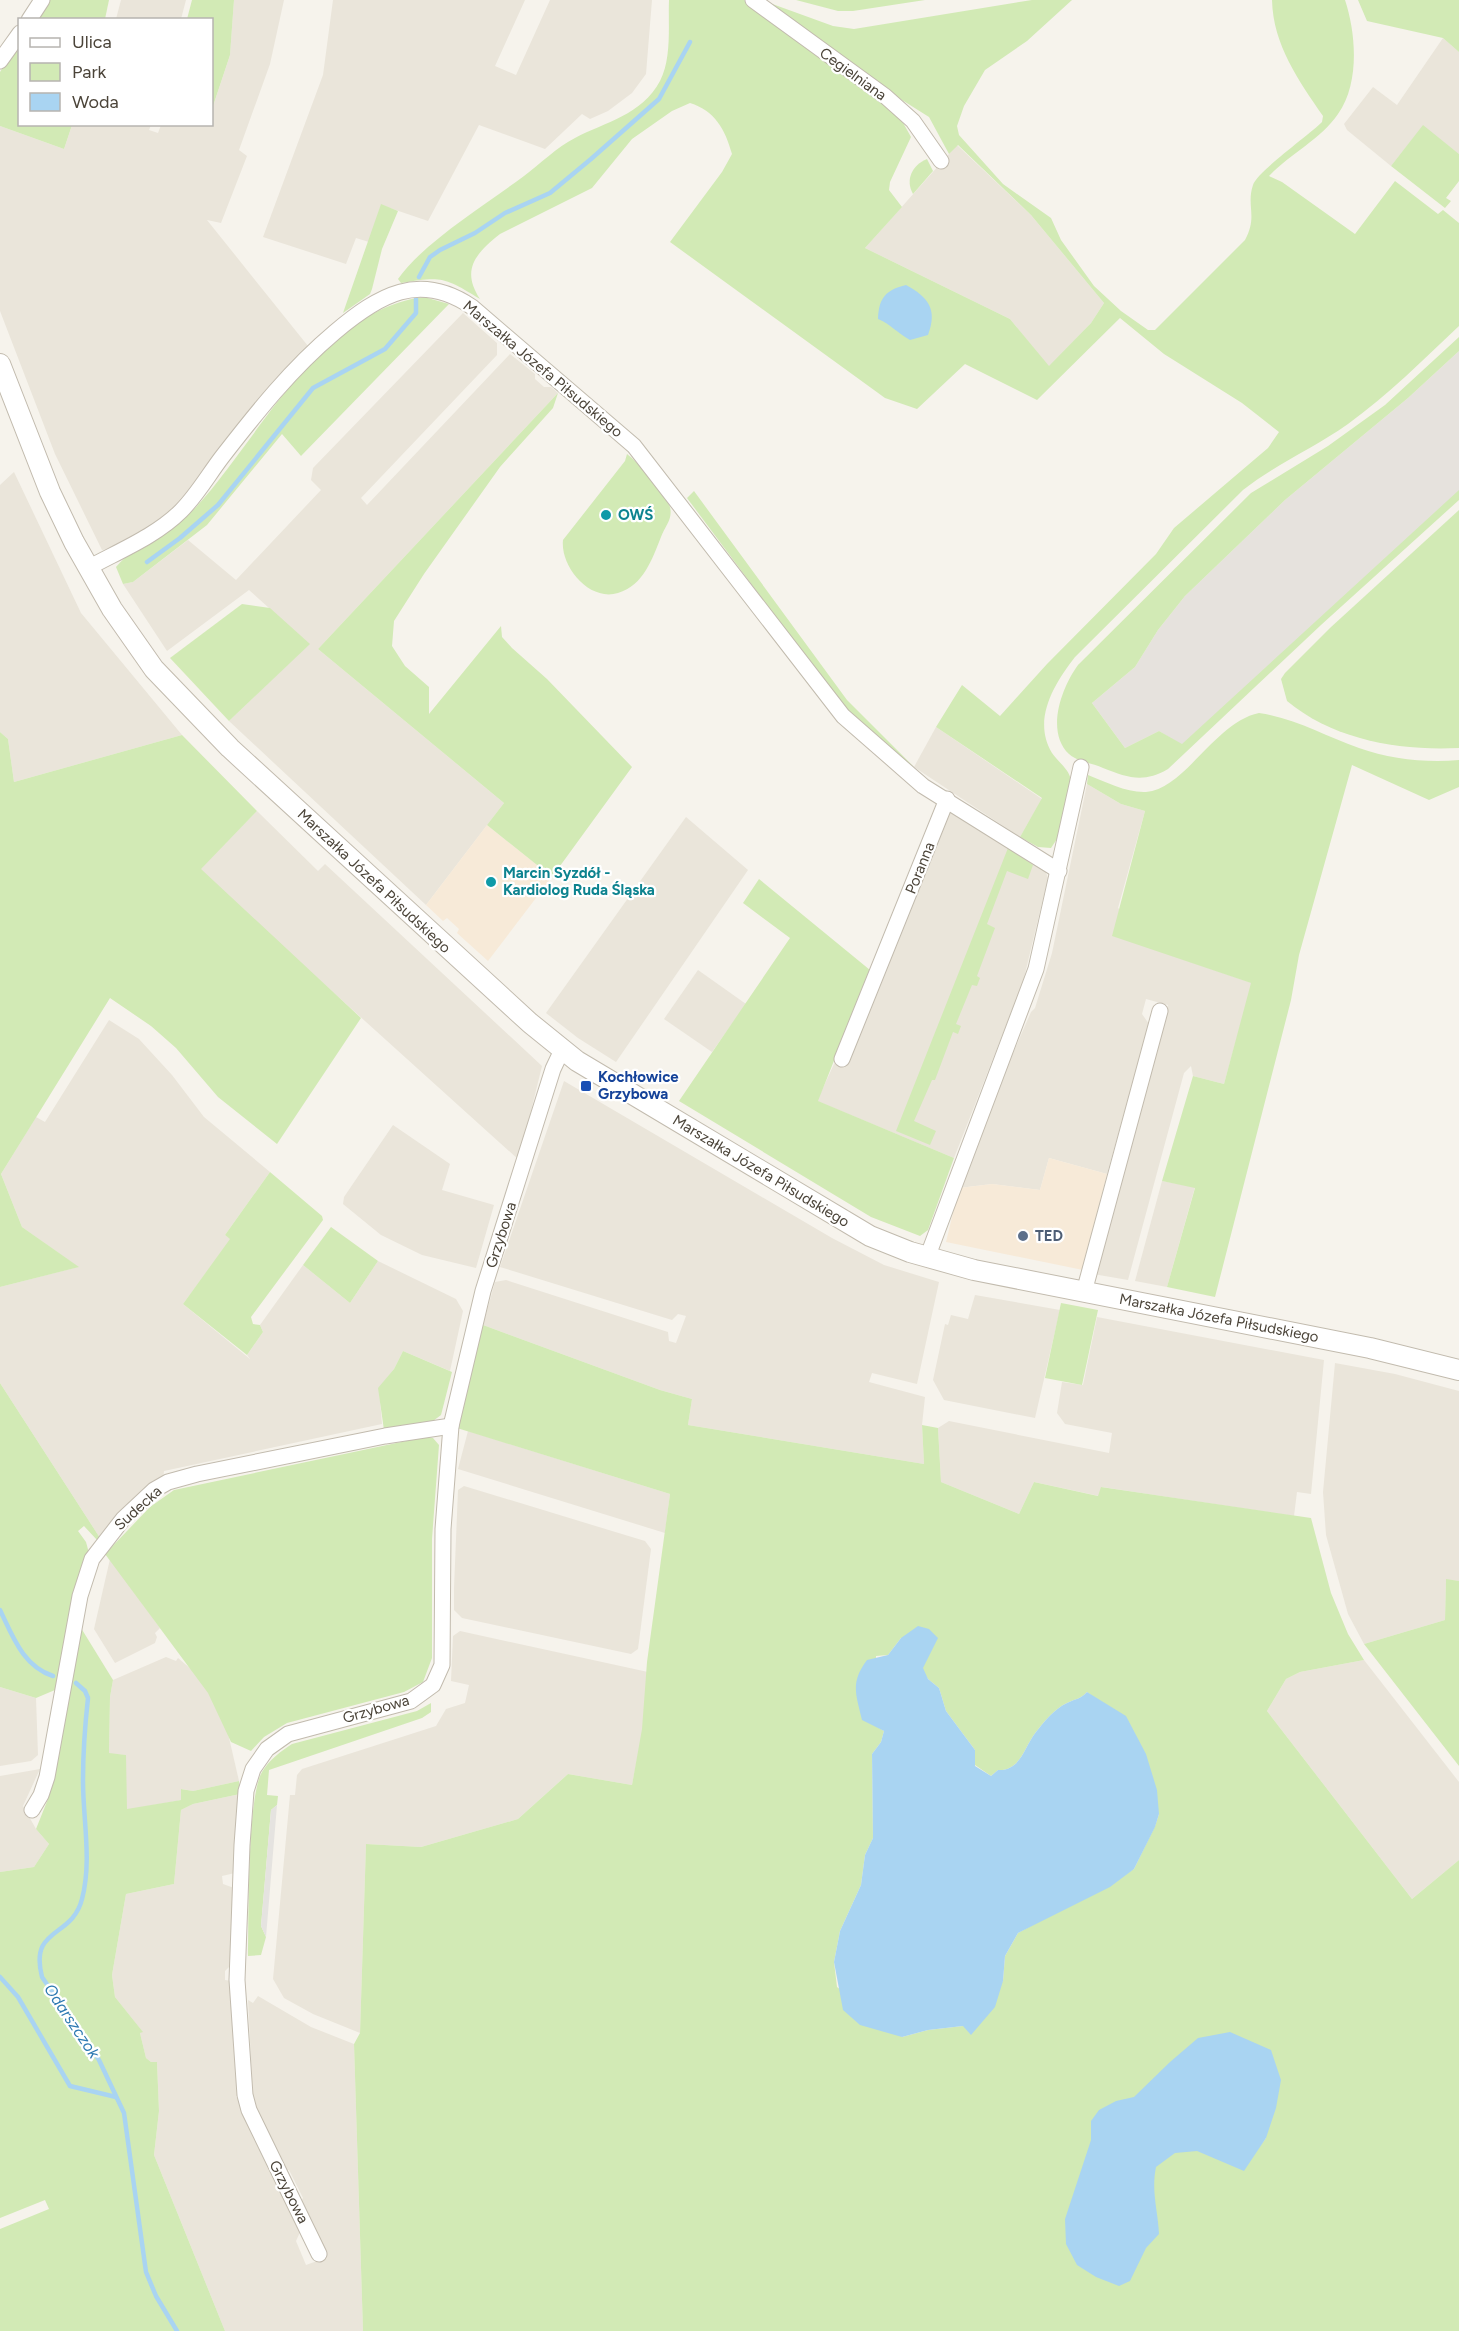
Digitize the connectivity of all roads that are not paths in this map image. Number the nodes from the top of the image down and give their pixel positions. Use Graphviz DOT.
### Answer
graph roads {
  1 [pos="42,0"];
  2 [pos="753,0"];
  3 [pos="30,18"];
  4 [pos="18,36"];
  5 [pos="0,61"];
  6 [pos="940,161"];
  7 [pos="0,363"];
  8 [pos="88,568"];
  9 [pos="1081,767"];
  10 [pos="947,799"];
  11 [pos="1059,871"];
  12 [pos="1160,1011"];
  13 [pos="562,1050"];
  14 [pos="842,1059"];
  15 [pos="927,1258"];
  16 [pos="1084,1292"];
  17 [pos="1459,1370"];
  18 [pos="451,1426"];
  19 [pos="32,1810"];
  20 [pos="318,2254"];
  1 -- 3 [label="street"];
  2 -- 6 [label="street, Cegielniana"];
  4 -- 5 [label="street"];
  7 -- 8 [label="street, Marszałka Józefa Piłsudskiego"];
  8 -- 10 [label="street, Marszałka Józefa Piłsudskiego"];
  8 -- 13 [label="street, Marszałka Józefa Piłsudskiego"];
  9 -- 11 [label="street"];
  10 -- 11 [label="street"];
  10 -- 14 [label="street, Poranna"];
  11 -- 15 [label="street"];
  12 -- 16 [label="street"];
  13 -- 15 [label="street, Marszałka Józefa Piłsudskiego"];
  13 -- 18 [label="street, Grzybowa"];
  15 -- 16 [label="street, Marszałka Józefa Piłsudskiego"];
  16 -- 17 [label="street, Marszałka Józefa Piłsudskiego"];
  18 -- 19 [label="street, Sudecka"];
  18 -- 20 [label="street, Grzybowa"];
}
